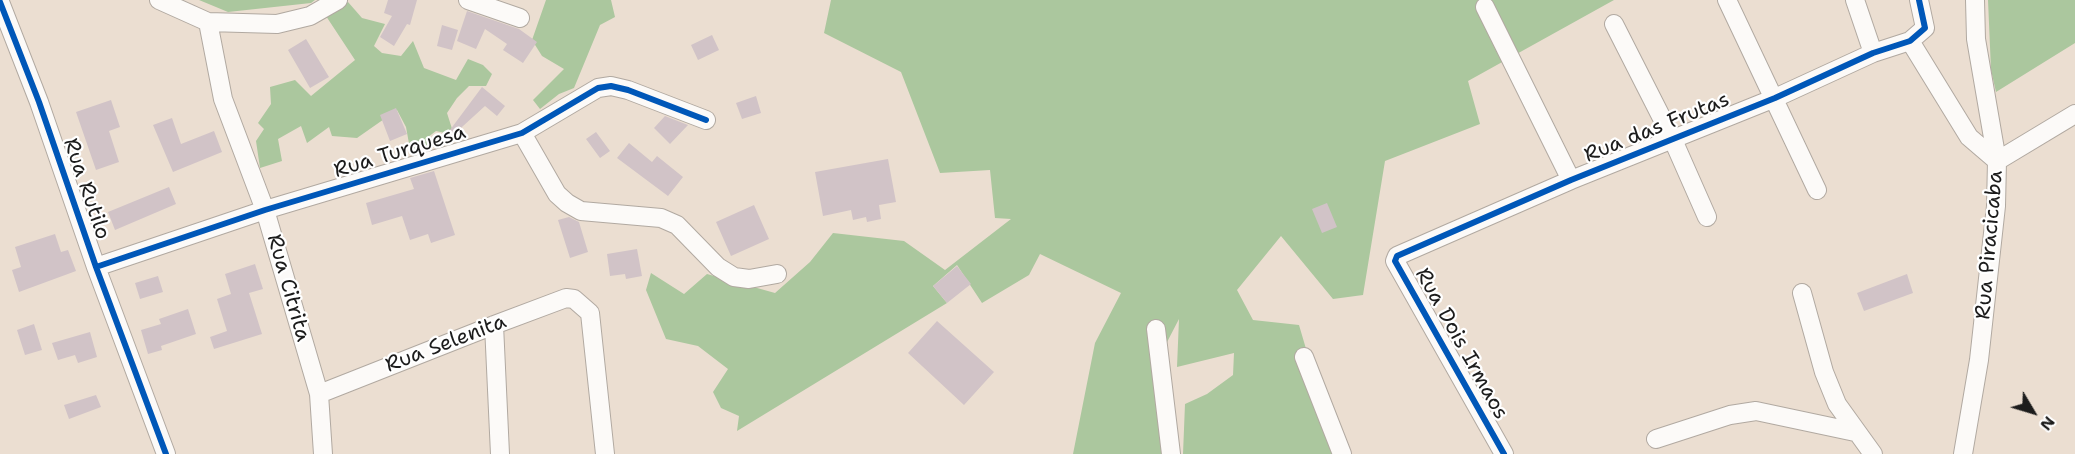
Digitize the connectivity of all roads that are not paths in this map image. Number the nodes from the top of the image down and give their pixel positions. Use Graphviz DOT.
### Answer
graph roads {
  1 [pos="159,0"];
  2 [pos="338,0"];
  3 [pos="468,0"];
  4 [pos="1727,0"];
  5 [pos="1856,0"];
  6 [pos="1919,0"];
  7 [pos="1975,0"];
  8 [pos="0,2"];
  9 [pos="1485,7"];
  10 [pos="520,18"];
  11 [pos="208,22"];
  12 [pos="1614,24"];
  13 [pos="1916,37"];
  14 [pos="1873,53"];
  15 [pos="1775,98"];
  16 [pos="2075,114"];
  17 [pos="706,120"];
  18 [pos="522,133"];
  19 [pos="1673,140"];
  20 [pos="1997,161"];
  21 [pos="1571,180"];
  22 [pos="1817,190"];
  23 [pos="265,210"];
  24 [pos="1707,217"];
  25 [pos="1404,252"];
  26 [pos="96,267"];
  27 [pos="777,274"];
  28 [pos="1802,293"];
  29 [pos="494,325"];
  30 [pos="1156,329"];
  31 [pos="1304,357"];
  32 [pos="319,394"];
  33 [pos="1855,432"];
  34 [pos="1656,439"];
  35 [pos="166,454"];
  36 [pos="323,454"];
  37 [pos="500,454"];
  38 [pos="605,454"];
  39 [pos="1171,454"];
  40 [pos="1342,454"];
  41 [pos="1504,454"];
  42 [pos="1873,454"];
  43 [pos="1963,454"];
  1 -- 11 [label="street"];
  2 -- 11 [label="street"];
  3 -- 10 [label="street"];
  4 -- 15 [label="street"];
  5 -- 14 [label="street"];
  6 -- 13 [label="street"];
  7 -- 20 [label="street, Rua Piracicaba"];
  8 -- 26 [label="street, Rua Rutilo"];
  9 -- 21 [label="street"];
  11 -- 23 [label="street, Rua Citrita"];
  12 -- 19 [label="street"];
  13 -- 14 [label="street, Rua das Frutas"];
  13 -- 20 [label="street"];
  14 -- 15 [label="street, Rua das Frutas"];
  15 -- 19 [label="street, Rua das Frutas"];
  15 -- 22 [label="street"];
  16 -- 20 [label="street"];
  17 -- 18 [label="street, Rua Turquesa"];
  18 -- 23 [label="street, Rua Turquesa"];
  18 -- 27 [label="street"];
  19 -- 21 [label="street, Rua das Frutas"];
  19 -- 24 [label="street"];
  20 -- 43 [label="street, Rua Piracicaba"];
  21 -- 25 [label="street, Rua das Frutas"];
  23 -- 26 [label="street, Rua Turquesa"];
  23 -- 32 [label="street, Rua Citrita"];
  25 -- 41 [label="street, Rua Dois Irmaos"];
  26 -- 35 [label="street, Rua Rutilo"];
  28 -- 33 [label="street"];
  29 -- 32 [label="street, Rua Selenita"];
  29 -- 37 [label="street"];
  29 -- 38 [label="street, Rua Selenita"];
  30 -- 39 [label="street"];
  31 -- 40 [label="street"];
  32 -- 36 [label="street, Rua Citrita"];
  33 -- 34 [label="street"];
  33 -- 42 [label="street"];
}
